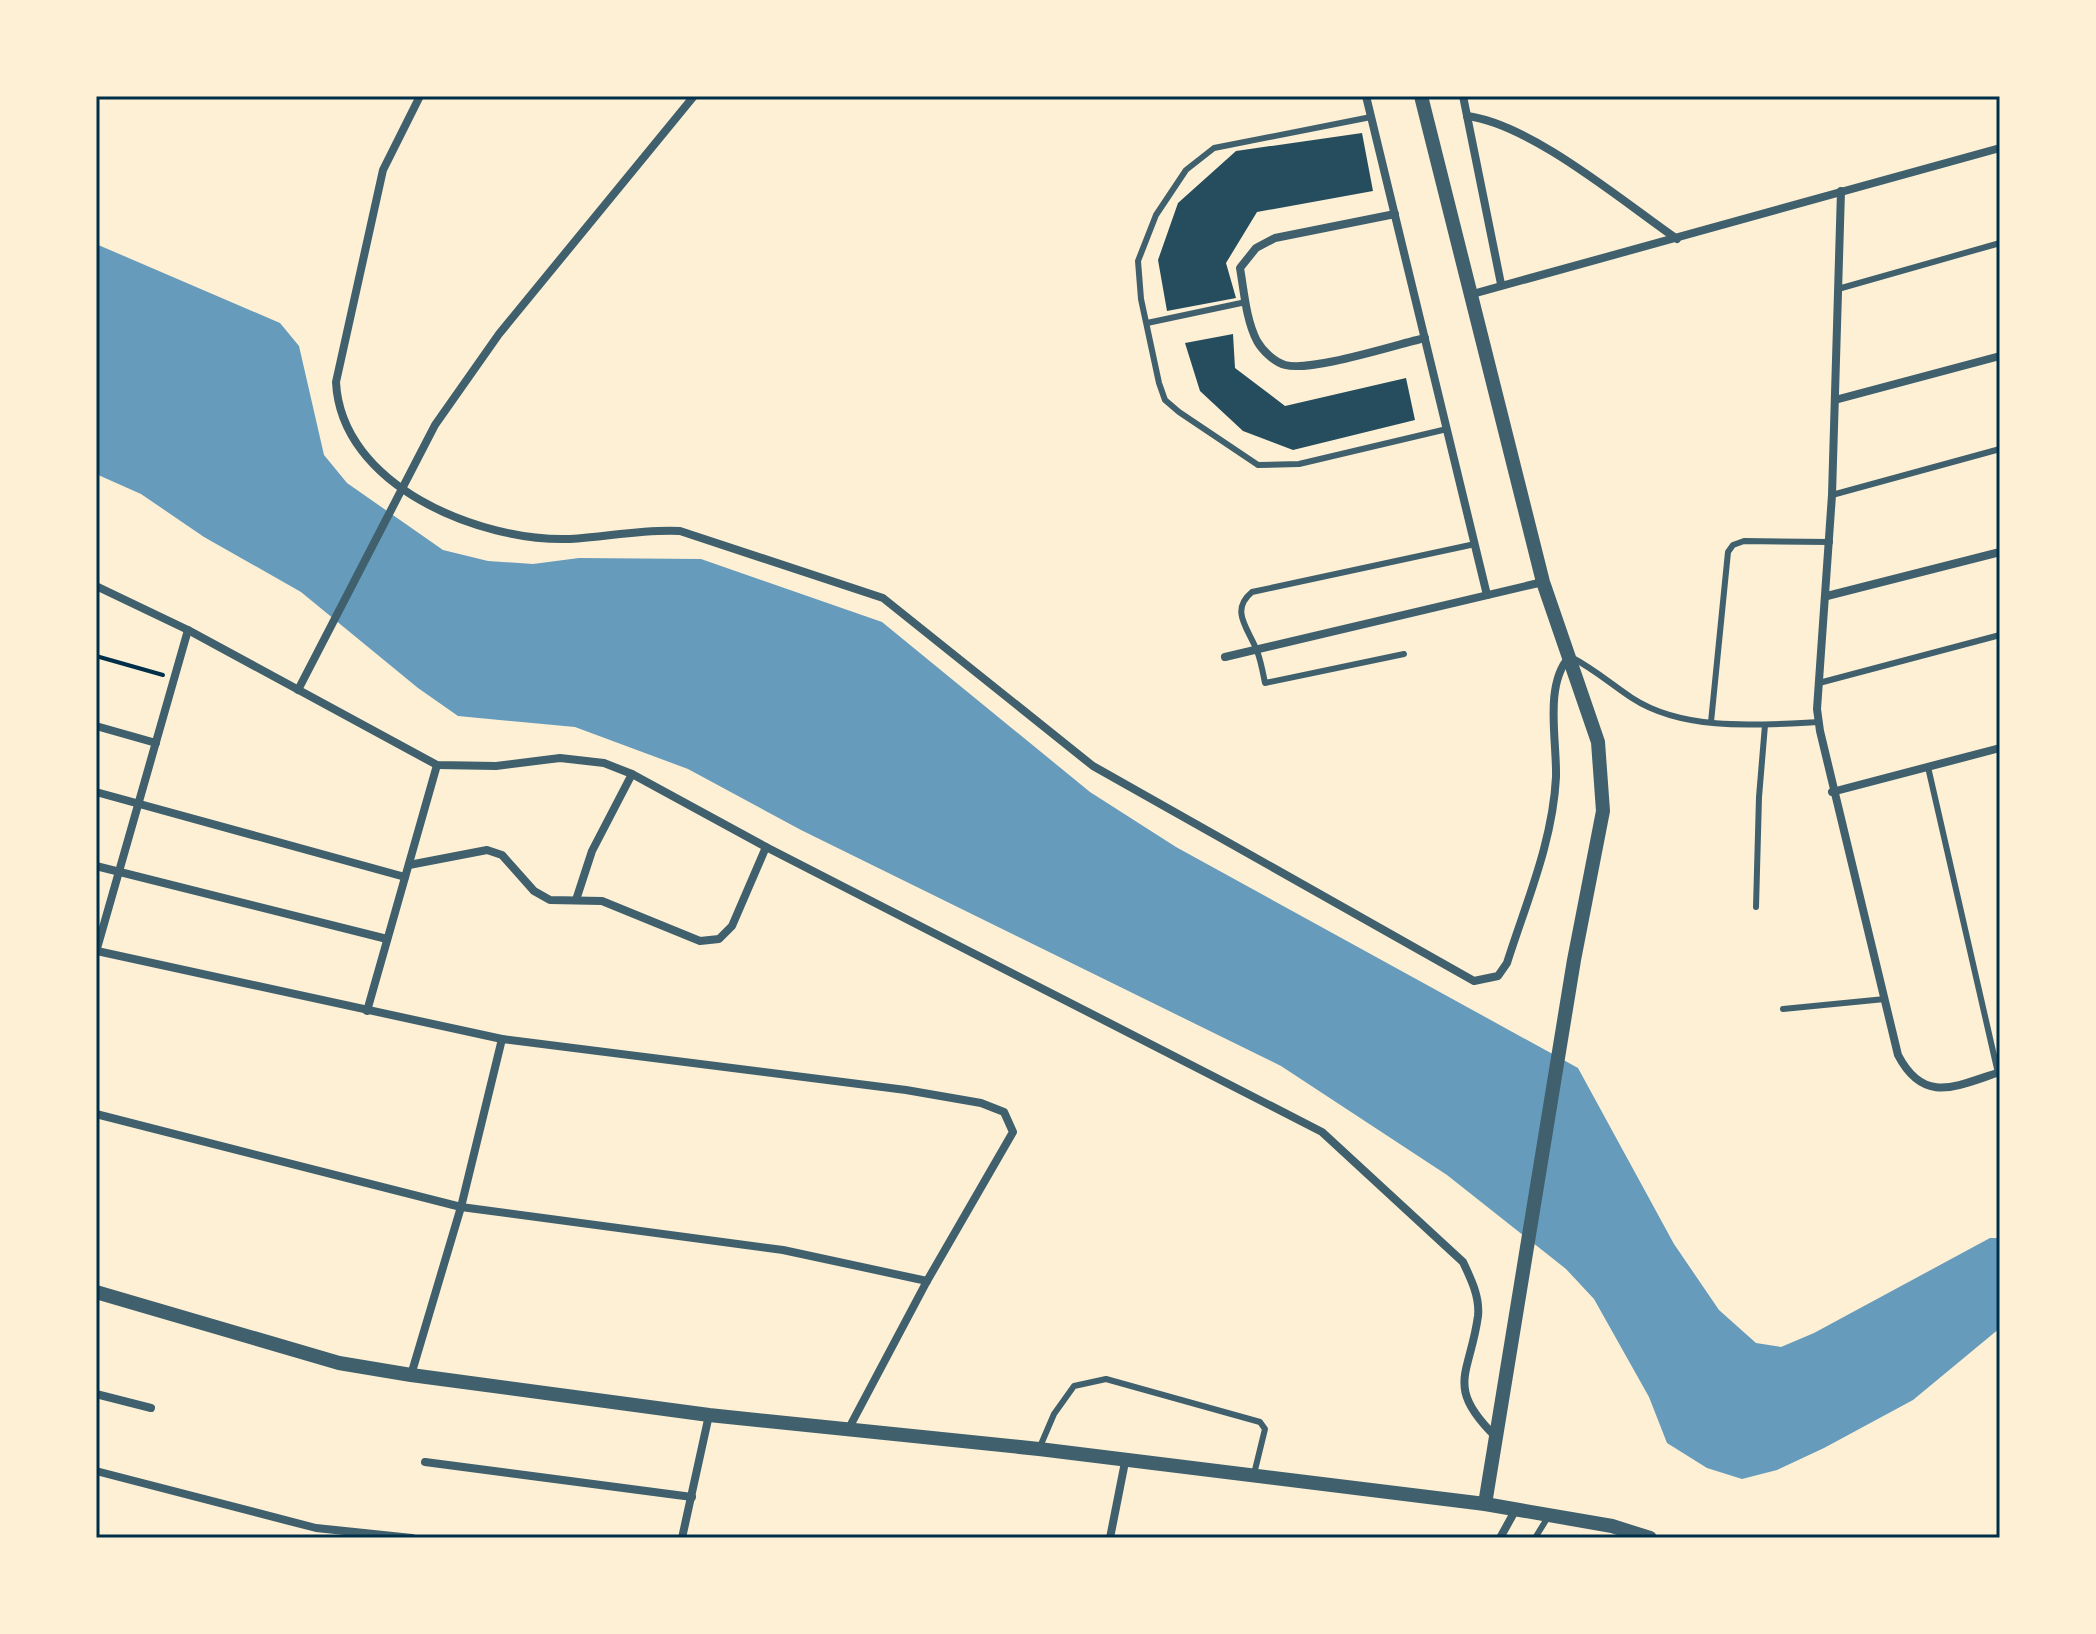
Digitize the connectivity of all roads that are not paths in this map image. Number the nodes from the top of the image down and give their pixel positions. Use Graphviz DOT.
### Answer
graph roads {
  1 [pos="420,96"];
  2 [pos="694,96"];
  3 [pos="1366,96"];
  4 [pos="1421,96"];
  5 [pos="1463,96"];
  6 [pos="1467,116"];
  7 [pos="1371,117"];
  8 [pos="2000,148"];
  9 [pos="1841,191"];
  10 [pos="1395,214"];
  11 [pos="1677,239"];
  12 [pos="2000,243"];
  13 [pos="1501,284"];
  14 [pos="1838,289"];
  15 [pos="1469,295"];
  16 [pos="1246,302"];
  17 [pos="1147,323"];
  18 [pos="1425,338"];
  19 [pos="2000,356"];
  20 [pos="1835,400"];
  21 [pos="1447,429"];
  22 [pos="2000,449"];
  23 [pos="400,490"];
  24 [pos="1832,495"];
  25 [pos="1830,542"];
  26 [pos="1475,544"];
  27 [pos="2000,552"];
  28 [pos="1543,582"];
  29 [pos="96,586"];
  30 [pos="1487,595"];
  31 [pos="1827,596"];
  32 [pos="188,630"];
  33 [pos="2000,635"];
  34 [pos="1257,650"];
  35 [pos="1404,654"];
  36 [pos="1225,657"];
  37 [pos="1570,657"];
  38 [pos="1819,683"];
  39 [pos="298,690"];
  40 [pos="1711,722"];
  41 [pos="1819,722"];
  42 [pos="1765,725"];
  43 [pos="96,726"];
  44 [pos="156,743"];
  45 [pos="2000,748"];
  46 [pos="437,765"];
  47 [pos="1928,767"];
  48 [pos="632,774"];
  49 [pos="96,792"];
  50 [pos="1832,792"];
  51 [pos="138,804"];
  52 [pos="766,847"];
  53 [pos="409,865"];
  54 [pos="96,866"];
  55 [pos="119,872"];
  56 [pos="405,877"];
  57 [pos="576,900"];
  58 [pos="1756,907"];
  59 [pos="387,939"];
  60 [pos="96,952"];
  61 [pos="1885,999"];
  62 [pos="1783,1009"];
  63 [pos="367,1011"];
  64 [pos="502,1039"];
  65 [pos="1999,1072"];
  66 [pos="96,1114"];
  67 [pos="461,1207"];
  68 [pos="927,1281"];
  69 [pos="96,1292"];
  70 [pos="411,1375"];
  71 [pos="96,1394"];
  72 [pos="151,1408"];
  73 [pos="709,1415"];
  74 [pos="849,1428"];
  75 [pos="1496,1437"];
  76 [pos="1039,1449"];
  77 [pos="425,1462"];
  78 [pos="1125,1462"];
  79 [pos="96,1471"];
  80 [pos="1253,1477"];
  81 [pos="692,1497"];
  82 [pos="1485,1504"];
  83 [pos="1516,1509"];
  84 [pos="1550,1514"];
  85 [pos="412,1538"];
  86 [pos="682,1538"];
  87 [pos="1110,1538"];
  88 [pos="1500,1538"];
  89 [pos="1535,1538"];
  90 [pos="1650,1538"];
  1 -- 23 [label="street"];
  2 -- 23 [label="street"];
  3 -- 7 [label="street"];
  4 -- 15 [label="street"];
  5 -- 6 [label="street"];
  6 -- 11 [label="street"];
  6 -- 13 [label="street"];
  7 -- 10 [label="street"];
  7 -- 17 [label="lane"];
  8 -- 9 [label="street"];
  9 -- 11 [label="street"];
  9 -- 14 [label="street"];
  10 -- 16 [label="street"];
  10 -- 18 [label="street"];
  11 -- 13 [label="street"];
  12 -- 14 [label="lane"];
  13 -- 15 [label="street"];
  14 -- 20 [label="street"];
  15 -- 28 [label="street"];
  16 -- 17 [label="lane"];
  16 -- 18 [label="street"];
  17 -- 21 [label="lane"];
  18 -- 21 [label="street"];
  19 -- 20 [label="street"];
  20 -- 24 [label="street"];
  21 -- 26 [label="street"];
  22 -- 24 [label="lane"];
  23 -- 37 [label="street"];
  23 -- 39 [label="street"];
  24 -- 25 [label="street"];
  25 -- 31 [label="street"];
  25 -- 40 [label="lane"];
  26 -- 30 [label="street"];
  26 -- 34 [label="lane"];
  27 -- 31 [label="street"];
  28 -- 30 [label="street"];
  28 -- 37 [label="street"];
  29 -- 32 [label="street"];
  30 -- 34 [label="street"];
  31 -- 38 [label="street"];
  32 -- 39 [label="street"];
  32 -- 44 [label="street"];
  33 -- 38 [label="lane"];
  34 -- 35 [label="lane"];
  34 -- 36 [label="street"];
  37 -- 40 [label="lane"];
  37 -- 75 [label="street"];
  38 -- 41 [label="street"];
  39 -- 46 [label="street"];
  40 -- 42 [label="lane"];
  41 -- 42 [label="lane"];
  41 -- 50 [label="street"];
  42 -- 58 [label="lane"];
  43 -- 44 [label="street"];
  44 -- 51 [label="street"];
  45 -- 47 [label="street"];
  46 -- 48 [label="street"];
  46 -- 53 [label="street"];
  47 -- 50 [label="street"];
  47 -- 65 [label="lane"];
  48 -- 52 [label="street"];
  48 -- 57 [label="street"];
  49 -- 51 [label="street"];
  50 -- 61 [label="street"];
  51 -- 55 [label="street"];
  51 -- 56 [label="street"];
  52 -- 57 [label="street"];
  52 -- 75 [label="street"];
  53 -- 56 [label="street"];
  53 -- 57 [label="street"];
  54 -- 55 [label="street"];
  55 -- 59 [label="street"];
  55 -- 60 [label="street"];
  56 -- 59 [label="street"];
  59 -- 63 [label="street"];
  60 -- 63 [label="street"];
  61 -- 62 [label="lane"];
  61 -- 65 [label="street"];
  63 -- 64 [label="street"];
  64 -- 67 [label="street"];
  64 -- 68 [label="street"];
  66 -- 67 [label="street"];
  67 -- 68 [label="street"];
  67 -- 70 [label="street"];
  68 -- 74 [label="street"];
  69 -- 70 [label="street"];
  70 -- 73 [label="street"];
  71 -- 72 [label="street"];
  73 -- 74 [label="street"];
  73 -- 81 [label="street"];
  74 -- 76 [label="street"];
  75 -- 82 [label="street"];
  76 -- 78 [label="street"];
  76 -- 80 [label="lane"];
  77 -- 81 [label="street"];
  78 -- 80 [label="street"];
  78 -- 87 [label="street"];
  79 -- 85 [label="street"];
  80 -- 82 [label="street"];
  81 -- 86 [label="street"];
  82 -- 83 [label="street"];
  83 -- 84 [label="street"];
  83 -- 88 [label="street"];
  84 -- 89 [label="lane"];
  84 -- 90 [label="street"];
}
